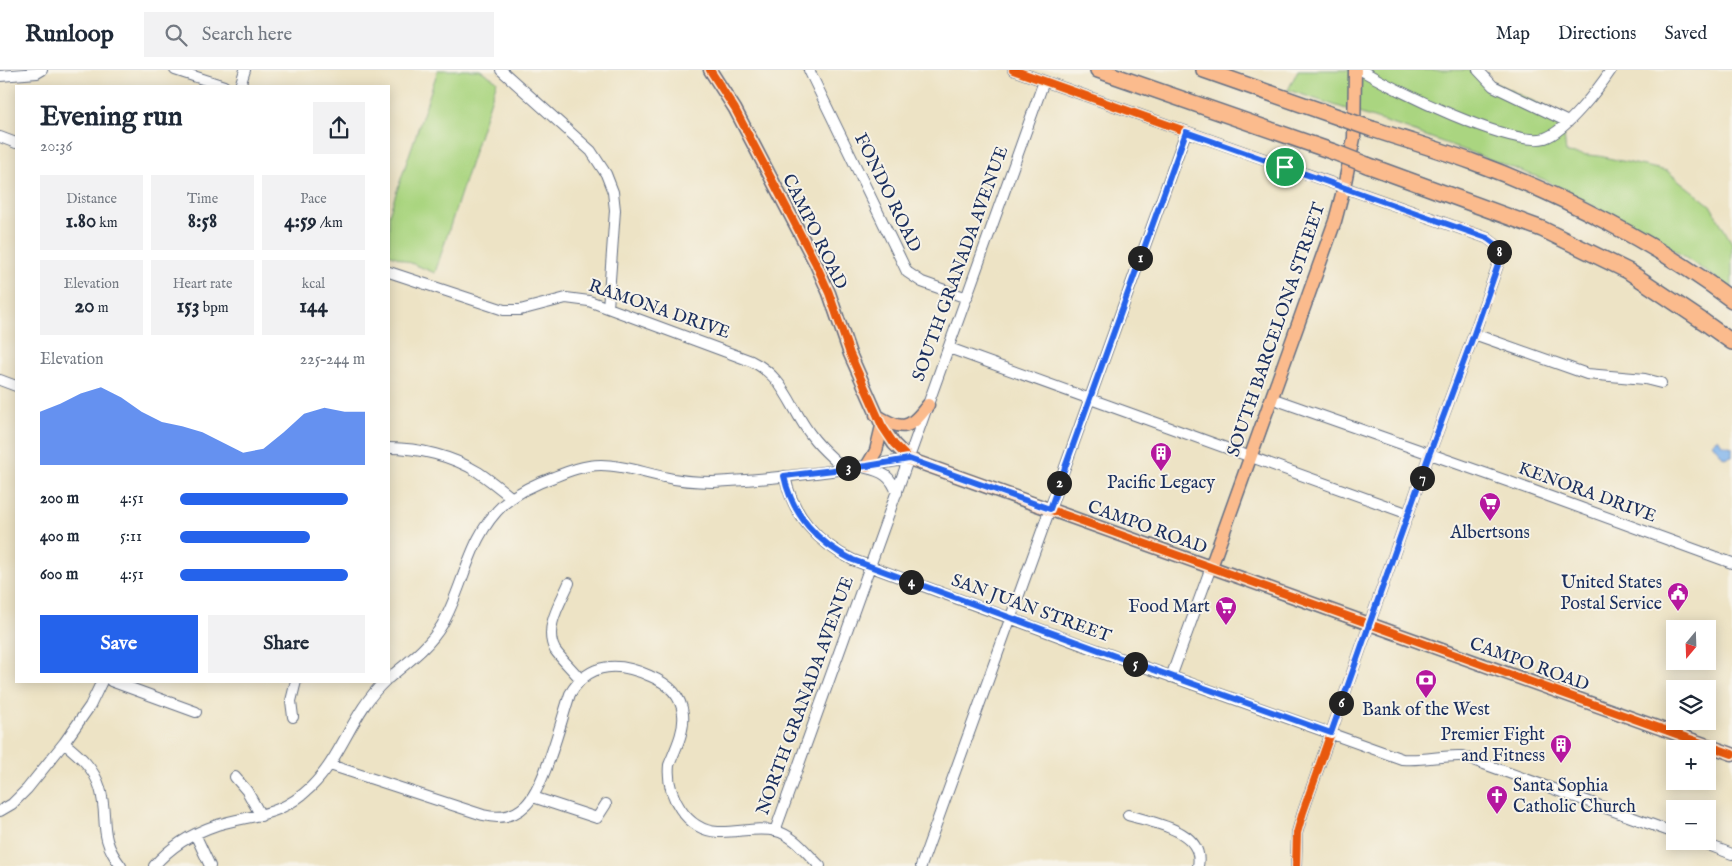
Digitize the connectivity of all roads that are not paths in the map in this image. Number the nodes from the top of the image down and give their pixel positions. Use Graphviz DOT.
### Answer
graph roads {
  1 [pos="42,70"];
  2 [pos="175,70"];
  3 [pos="245,70"];
  4 [pos="501,70"];
  5 [pos="710,70"];
  6 [pos="809,70"];
  7 [pos="1013,70"];
  8 [pos="1098,70"];
  9 [pos="1204,70"];
  10 [pos="1354,70"];
  11 [pos="1361,70"];
  12 [pos="1478,70"];
  13 [pos="1611,70"];
  14 [pos="0,76"];
  15 [pos="1044,81"];
  16 [pos="221,85"];
  17 [pos="240,85"];
  18 [pos="1568,122"];
  19 [pos="1186,132"];
  20 [pos="0,137"];
  21 [pos="15,143"];
  22 [pos="1344,187"];
  23 [pos="390,272"];
  24 [pos="967,298"];
  25 [pos="1732,300"];
  26 [pos="608,308"];
  27 [pos="1474,334"];
  28 [pos="1732,342"];
  29 [pos="948,348"];
  30 [pos="0,380"];
  31 [pos="1661,383"];
  32 [pos="15,386"];
  33 [pos="1271,398"];
  34 [pos="1090,399"];
  35 [pos="928,405"];
  36 [pos="879,421"];
  37 [pos="390,448"];
  38 [pos="1429,455"];
  39 [pos="1251,457"];
  40 [pos="909,459"];
  41 [pos="863,466"];
  42 [pos="844,469"];
  43 [pos="784,476"];
  44 [pos="897,493"];
  45 [pos="512,498"];
  46 [pos="1050,509"];
  47 [pos="1409,514"];
  48 [pos="1732,564"];
  49 [pos="870,567"];
  50 [pos="1211,567"];
  51 [pos="569,583"];
  52 [pos="1010,618"];
  53 [pos="1370,624"];
  54 [pos="390,677"];
  55 [pos="1171,677"];
  56 [pos="581,680"];
  57 [pos="101,683"];
  58 [pos="116,683"];
  59 [pos="296,683"];
  60 [pos="383,683"];
  61 [pos="196,712"];
  62 [pos="293,717"];
  63 [pos="1331,733"];
  64 [pos="64,742"];
  65 [pos="1732,754"];
  66 [pos="330,765"];
  67 [pos="235,777"];
  68 [pos="533,797"];
  69 [pos="606,804"];
  70 [pos="0,811"];
  71 [pos="1128,815"];
  72 [pos="261,816"];
  73 [pos="1666,830"];
  74 [pos="775,831"];
  75 [pos="194,834"];
  76 [pos="1716,848"];
  77 [pos="1732,854"];
  78 [pos="121,866"];
  79 [pos="154,866"];
  80 [pos="210,866"];
  81 [pos="820,866"];
  82 [pos="921,866"];
  83 [pos="1198,866"];
  84 [pos="1296,866"];
  1 -- 14 [label="street"];
  2 -- 16 [label="street"];
  3 -- 17 [label="street"];
  4 -- 26 [label="street"];
  5 -- 36 [label="main road, CAMPO ROAD"];
  6 -- 24 [label="street, FONDO ROAD"];
  7 -- 15 [label="street"];
  8 -- 28 [label="highway, bridge"];
  9 -- 25 [label="highway, bridge"];
  10 -- 22 [label="main road, SOUTH BARCELONA STREET"];
  11 -- 18 [label="street"];
  12 -- 18 [label="street"];
  13 -- 18 [label="street"];
  15 -- 19 [label="street"];
  15 -- 24 [label="street, SOUTH GRANADA AVENUE"];
  19 -- 22 [label="street"];
  19 -- 34 [label="street"];
  20 -- 21 [label="street"];
  22 -- 27 [label="street"];
  22 -- 33 [label="main road, SOUTH BARCELONA STREET"];
  23 -- 26 [label="street, RAMONA DRIVE"];
  24 -- 29 [label="street, SOUTH GRANADA AVENUE"];
  26 -- 42 [label="street, RAMONA DRIVE"];
  27 -- 31 [label="street"];
  27 -- 38 [label="street"];
  29 -- 34 [label="street"];
  29 -- 35 [label="street, SOUTH GRANADA AVENUE"];
  30 -- 32 [label="street"];
  33 -- 38 [label="street, KENORA DRIVE"];
  33 -- 39 [label="main road, SOUTH BARCELONA STREET"];
  34 -- 39 [label="street"];
  34 -- 46 [label="street"];
  35 -- 36 [label="main road"];
  35 -- 40 [label="street, SOUTH GRANADA AVENUE"];
  36 -- 40 [label="main road, CAMPO ROAD"];
  36 -- 41 [label="main road"];
  37 -- 45 [label="street"];
  38 -- 47 [label="street"];
  38 -- 48 [label="street, KENORA DRIVE"];
  39 -- 47 [label="street"];
  39 -- 50 [label="main road, SOUTH BARCELONA STREET"];
  40 -- 41 [label="street"];
  40 -- 44 [label="street, NORTH GRANADA AVENUE"];
  40 -- 46 [label="main road, CAMPO ROAD"];
  41 -- 42 [label="street"];
  41 -- 44 [label="street"];
  42 -- 43 [label="street"];
  43 -- 45 [label="street"];
  43 -- 49 [label="street, SAN JUAN STREET"];
  44 -- 49 [label="street, NORTH GRANADA AVENUE"];
  45 -- 54 [label="street"];
  46 -- 50 [label="main road, CAMPO ROAD"];
  46 -- 52 [label="street"];
  47 -- 53 [label="street"];
  49 -- 52 [label="street, SAN JUAN STREET"];
  49 -- 74 [label="street, NORTH GRANADA AVENUE"];
  50 -- 53 [label="main road, CAMPO ROAD"];
  50 -- 55 [label="street"];
  51 -- 56 [label="street"];
  52 -- 55 [label="street, SAN JUAN STREET"];
  52 -- 82 [label="street"];
  53 -- 63 [label="street"];
  53 -- 65 [label="main road, CAMPO ROAD"];
  55 -- 63 [label="street, SAN JUAN STREET"];
  56 -- 68 [label="street"];
  56 -- 74 [label="street"];
  57 -- 64 [label="street"];
  58 -- 61 [label="street"];
  59 -- 62 [label="street"];
  60 -- 66 [label="street"];
  63 -- 73 [label="street, SAN JUAN STREET"];
  63 -- 84 [label="street"];
  64 -- 70 [label="street"];
  64 -- 78 [label="street"];
  66 -- 68 [label="street"];
  66 -- 72 [label="street"];
  67 -- 72 [label="street"];
  68 -- 69 [label="street"];
  71 -- 83 [label="street"];
  72 -- 75 [label="street"];
  74 -- 81 [label="street"];
  75 -- 79 [label="street"];
  75 -- 80 [label="street"];
  76 -- 77 [label="street"];
}
